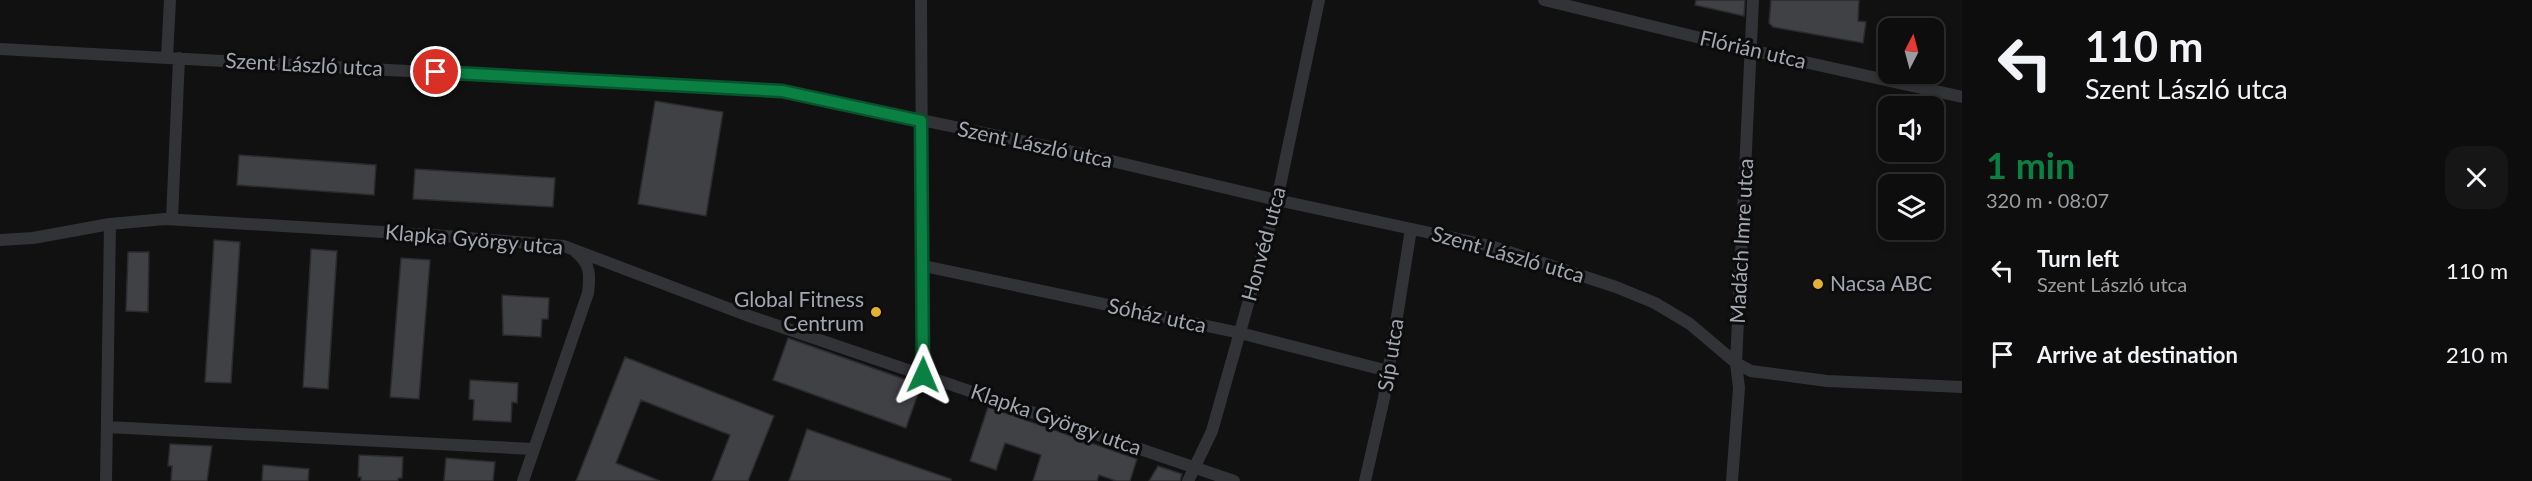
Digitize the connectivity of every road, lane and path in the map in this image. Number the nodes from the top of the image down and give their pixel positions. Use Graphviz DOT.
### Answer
graph roads {
  1 [pos="170,0"];
  2 [pos="921,0"];
  3 [pos="1319,0"];
  4 [pos="1544,0"];
  5 [pos="1753,0"];
  6 [pos="0,49"];
  7 [pos="1750,50"];
  8 [pos="173,58"];
  9 [pos="1962,97"];
  10 [pos="921,121"];
  11 [pos="1277,200"];
  12 [pos="172,219"];
  13 [pos="110,224"];
  14 [pos="1411,229"];
  15 [pos="0,240"];
  16 [pos="573,249"];
  17 [pos="924,266"];
  18 [pos="1240,333"];
  19 [pos="1736,363"];
  20 [pos="1388,371"];
  21 [pos="923,375"];
  22 [pos="1962,387"];
  23 [pos="107,427"];
  24 [pos="533,449"];
  25 [pos="1196,468"];
  26 [pos="106,481"];
  27 [pos="523,481"];
  28 [pos="1188,481"];
  29 [pos="1234,481"];
  30 [pos="1365,481"];
  31 [pos="1732,481"];
  1 -- 8 [label="street"];
  2 -- 10 [label="street"];
  3 -- 11 [label="street, Honvéd utca"];
  4 -- 7 [label="street, Flórián utca"];
  5 -- 7 [label="street, Madách Imre utca"];
  6 -- 8 [label="street, Szent László utca"];
  7 -- 9 [label="street, Flórián utca"];
  7 -- 19 [label="street, Madách Imre utca"];
  8 -- 10 [label="street, Szent László utca"];
  8 -- 12 [label="street"];
  10 -- 11 [label="street, Szent László utca"];
  10 -- 17 [label="street"];
  11 -- 14 [label="street, Szent László utca"];
  11 -- 18 [label="street, Honvéd utca"];
  12 -- 13 [label="street, Klapka György utca"];
  12 -- 16 [label="street, Klapka György utca"];
  13 -- 15 [label="street, Klapka György utca"];
  13 -- 23 [label="street"];
  14 -- 19 [label="street, Szent László utca"];
  14 -- 20 [label="street, Síp utca"];
  16 -- 21 [label="street, Klapka György utca"];
  16 -- 24 [label="street"];
  17 -- 18 [label="street, Sóház utca"];
  17 -- 21 [label="street"];
  18 -- 20 [label="street, Sóház utca"];
  18 -- 25 [label="street, Honvéd utca"];
  19 -- 22 [label="street, Szent László utca"];
  19 -- 31 [label="street, Madách Imre utca"];
  20 -- 30 [label="street, Síp utca"];
  21 -- 25 [label="street, Klapka György utca"];
  23 -- 24 [label="street"];
  23 -- 26 [label="street"];
  24 -- 27 [label="street"];
  25 -- 28 [label="street, Honvéd utca"];
  25 -- 29 [label="street, Klapka György utca"];
}
